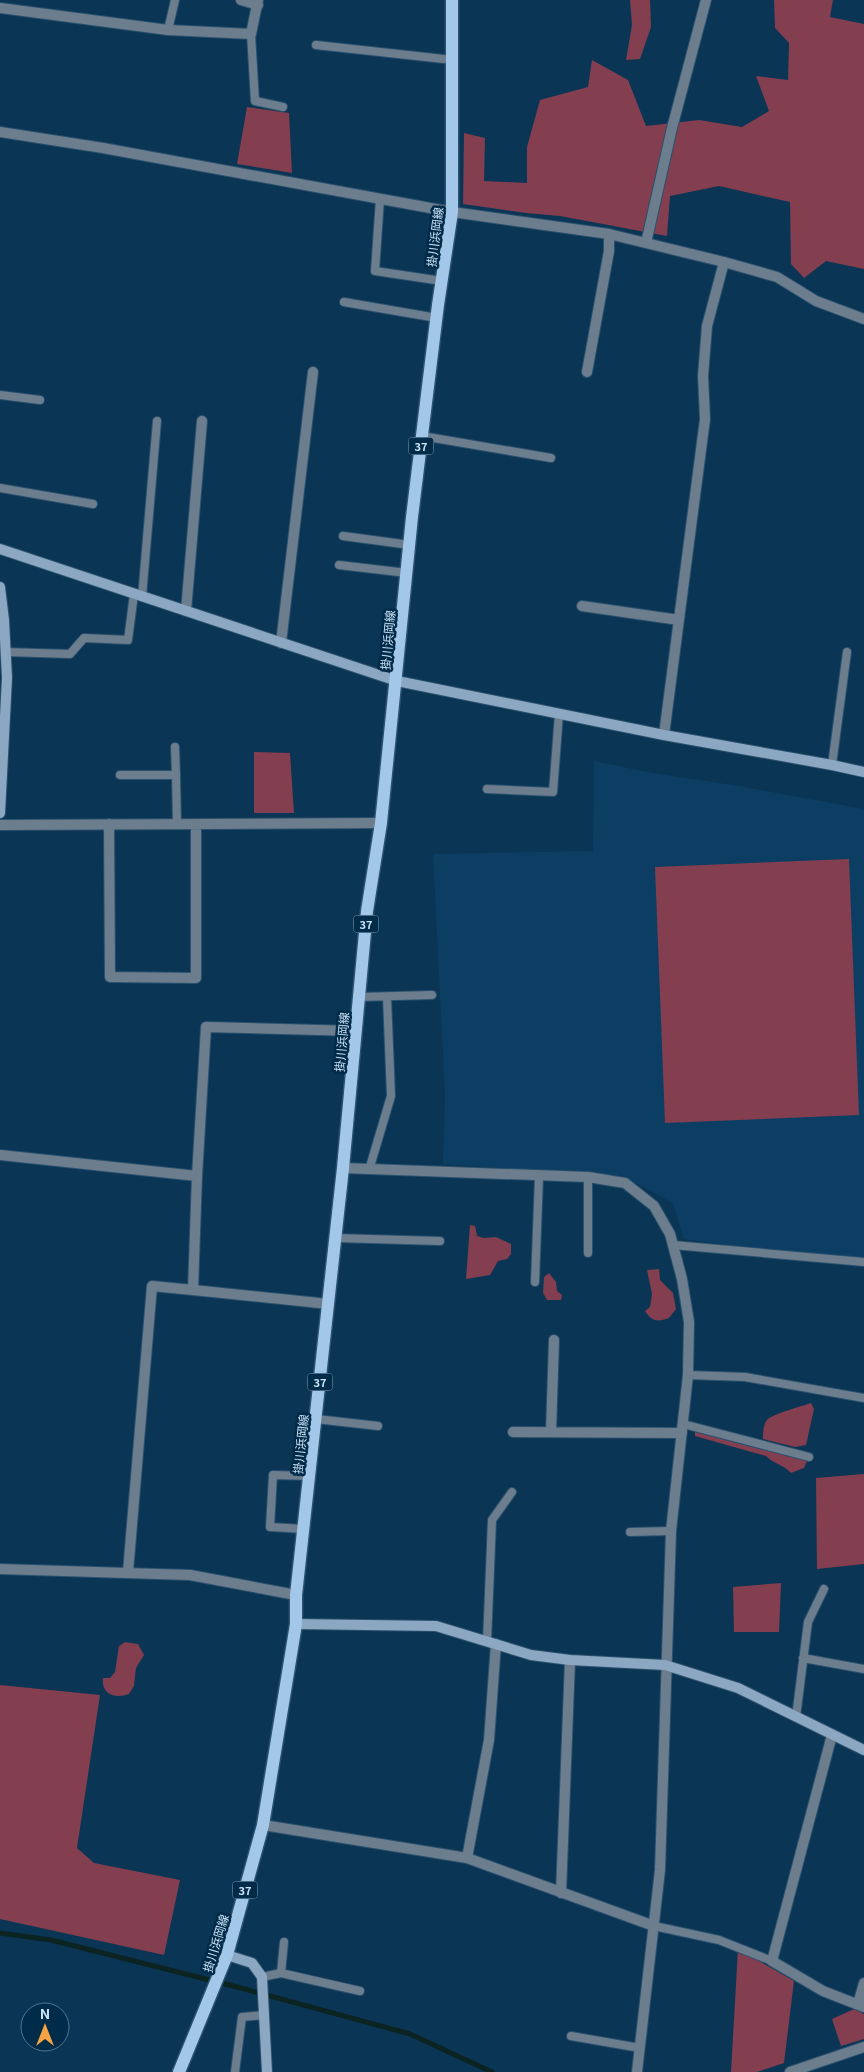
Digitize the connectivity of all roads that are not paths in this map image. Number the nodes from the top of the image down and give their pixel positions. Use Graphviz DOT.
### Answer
graph roads {
  1 [pos="174,0"];
  2 [pos="242,0"];
  3 [pos="452,0"];
  4 [pos="706,0"];
  5 [pos="258,2"];
  6 [pos="0,8"];
  7 [pos="168,30"];
  8 [pos="251,34"];
  9 [pos="316,45"];
  10 [pos="453,60"];
  11 [pos="283,107"];
  12 [pos="0,132"];
  13 [pos="380,199"];
  14 [pos="452,212"];
  15 [pos="609,234"];
  16 [pos="646,243"];
  17 [pos="724,262"];
  18 [pos="442,281"];
  19 [pos="344,302"];
  20 [pos="437,318"];
  21 [pos="864,319"];
  22 [pos="313,372"];
  23 [pos="587,372"];
  24 [pos="0,395"];
  25 [pos="40,400"];
  26 [pos="157,421"];
  27 [pos="202,421"];
  28 [pos="422,436"];
  29 [pos="551,458"];
  30 [pos="0,488"];
  31 [pos="93,504"];
  32 [pos="343,536"];
  33 [pos="410,545"];
  34 [pos="0,549"];
  35 [pos="339,565"];
  36 [pos="407,573"];
  37 [pos="0,587"];
  38 [pos="138,595"];
  39 [pos="582,606"];
  40 [pos="186,611"];
  41 [pos="679,620"];
  42 [pos="281,643"];
  43 [pos="6,652"];
  44 [pos="846,652"];
  45 [pos="3,678"];
  46 [pos="397,681"];
  47 [pos="559,714"];
  48 [pos="664,735"];
  49 [pos="175,746"];
  50 [pos="832,765"];
  51 [pos="864,772"];
  52 [pos="120,775"];
  53 [pos="176,775"];
  54 [pos="487,789"];
  55 [pos="0,814"];
  56 [pos="381,823"];
  57 [pos="109,824"];
  58 [pos="177,824"];
  59 [pos="196,824"];
  60 [pos="0,825"];
  61 [pos="387,996"];
  62 [pos="432,996"];
  63 [pos="359,997"];
  64 [pos="356,1031"];
  65 [pos="0,1155"];
  66 [pos="343,1168"];
  67 [pos="369,1170"];
  68 [pos="196,1176"];
  69 [pos="539,1176"];
  70 [pos="588,1177"];
  71 [pos="335,1238"];
  72 [pos="440,1240"];
  73 [pos="673,1245"];
  74 [pos="588,1253"];
  75 [pos="864,1262"];
  76 [pos="535,1282"];
  77 [pos="193,1290"];
  78 [pos="329,1304"];
  79 [pos="554,1340"];
  80 [pos="688,1375"];
  81 [pos="864,1398"];
  82 [pos="316,1420"];
  83 [pos="378,1426"];
  84 [pos="682,1428"];
  85 [pos="513,1432"];
  86 [pos="551,1432"];
  87 [pos="808,1457"];
  88 [pos="310,1476"];
  89 [pos="512,1492"];
  90 [pos="304,1529"];
  91 [pos="671,1531"];
  92 [pos="630,1532"];
  93 [pos="0,1569"];
  94 [pos="128,1572"];
  95 [pos="824,1589"];
  96 [pos="296,1595"];
  97 [pos="296,1624"];
  98 [pos="492,1643"];
  99 [pos="803,1658"];
  100 [pos="570,1660"];
  101 [pos="665,1665"];
  102 [pos="864,1669"];
  103 [pos="796,1717"];
  104 [pos="832,1735"];
  105 [pos="864,1750"];
  106 [pos="263,1825"];
  107 [pos="467,1858"];
  108 [pos="561,1893"];
  109 [pos="654,1926"];
  110 [pos="284,1942"];
  111 [pos="227,1955"];
  112 [pos="772,1961"];
  113 [pos="281,1973"];
  114 [pos="262,1977"];
  115 [pos="864,1983"];
  116 [pos="360,1991"];
  117 [pos="861,2006"];
  118 [pos="264,2015"];
  119 [pos="571,2036"];
  120 [pos="864,2046"];
  121 [pos="640,2048"];
  122 [pos="824,2060"];
  123 [pos="179,2072"];
  124 [pos="235,2072"];
  125 [pos="267,2072"];
  126 [pos="637,2072"];
  127 [pos="790,2072"];
  128 [pos="823,2072"];
  1 -- 7 [label="lane"];
  2 -- 5 [label="street"];
  3 -- 10 [label="main road, 掛川浜岡線 / 37"];
  4 -- 16 [label="street"];
  5 -- 8 [label="street"];
  6 -- 7 [label="street"];
  7 -- 8 [label="street"];
  8 -- 11 [label="lane"];
  9 -- 10 [label="lane"];
  10 -- 14 [label="main road, 掛川浜岡線 / 37"];
  12 -- 13 [label="street"];
  13 -- 14 [label="street"];
  13 -- 18 [label="lane"];
  14 -- 15 [label="street"];
  14 -- 18 [label="main road, 掛川浜岡線 / 37"];
  15 -- 16 [label="street"];
  15 -- 23 [label="street"];
  16 -- 17 [label="street"];
  17 -- 21 [label="street"];
  17 -- 41 [label="street"];
  18 -- 20 [label="main road, 掛川浜岡線 / 37"];
  19 -- 20 [label="lane"];
  20 -- 28 [label="main road, 掛川浜岡線 / 37"];
  22 -- 42 [label="street"];
  24 -- 25 [label="lane"];
  26 -- 38 [label="lane"];
  27 -- 40 [label="street"];
  28 -- 29 [label="lane"];
  28 -- 33 [label="main road, 掛川浜岡線 / 37"];
  30 -- 31 [label="lane"];
  32 -- 33 [label="lane"];
  33 -- 36 [label="main road, 掛川浜岡線 / 37"];
  34 -- 38 [label="street"];
  35 -- 36 [label="lane"];
  36 -- 46 [label="main road, 掛川浜岡線 / 37"];
  37 -- 43 [label="street"];
  38 -- 40 [label="street"];
  38 -- 43 [label="lane"];
  39 -- 41 [label="street"];
  40 -- 42 [label="street"];
  41 -- 48 [label="street"];
  42 -- 46 [label="street"];
  43 -- 45 [label="street"];
  44 -- 50 [label="lane"];
  45 -- 55 [label="street"];
  46 -- 47 [label="street"];
  46 -- 56 [label="main road, 掛川浜岡線 / 37"];
  47 -- 48 [label="street"];
  47 -- 54 [label="lane"];
  48 -- 50 [label="street"];
  49 -- 53 [label="lane"];
  50 -- 51 [label="street"];
  52 -- 53 [label="lane"];
  53 -- 58 [label="lane"];
  56 -- 59 [label="street"];
  56 -- 63 [label="main road, 掛川浜岡線 / 37"];
  57 -- 58 [label="street"];
  57 -- 59 [label="street"];
  57 -- 60 [label="street"];
  58 -- 59 [label="street"];
  61 -- 62 [label="lane"];
  61 -- 63 [label="lane"];
  61 -- 67 [label="lane"];
  63 -- 64 [label="main road, 掛川浜岡線 / 37"];
  64 -- 66 [label="main road, 掛川浜岡線 / 37"];
  64 -- 68 [label="street"];
  65 -- 68 [label="street"];
  66 -- 67 [label="street"];
  66 -- 71 [label="main road, 掛川浜岡線 / 37"];
  67 -- 69 [label="street"];
  68 -- 77 [label="street"];
  69 -- 70 [label="street"];
  69 -- 76 [label="lane"];
  70 -- 73 [label="street"];
  70 -- 74 [label="lane"];
  71 -- 72 [label="lane"];
  71 -- 78 [label="main road, 掛川浜岡線 / 37"];
  73 -- 75 [label="lane"];
  73 -- 80 [label="street"];
  77 -- 78 [label="street"];
  77 -- 94 [label="street"];
  78 -- 82 [label="main road, 掛川浜岡線 / 37"];
  79 -- 86 [label="street"];
  80 -- 81 [label="lane"];
  80 -- 84 [label="street"];
  82 -- 83 [label="lane"];
  82 -- 88 [label="main road, 掛川浜岡線 / 37"];
  84 -- 86 [label="street"];
  84 -- 87 [label="lane"];
  84 -- 91 [label="street"];
  85 -- 86 [label="street"];
  88 -- 90 [label="main road, 掛川浜岡線 / 37"];
  88 -- 90 [label="lane"];
  89 -- 98 [label="lane"];
  90 -- 96 [label="main road, 掛川浜岡線 / 37"];
  91 -- 92 [label="lane"];
  91 -- 101 [label="street"];
  93 -- 94 [label="street"];
  94 -- 96 [label="street"];
  95 -- 99 [label="lane"];
  96 -- 97 [label="main road, 掛川浜岡線 / 37"];
  97 -- 98 [label="street"];
  97 -- 106 [label="main road, 掛川浜岡線 / 37"];
  98 -- 100 [label="street"];
  98 -- 107 [label="street"];
  99 -- 102 [label="lane"];
  99 -- 103 [label="lane"];
  100 -- 101 [label="street"];
  100 -- 108 [label="street"];
  101 -- 103 [label="street"];
  101 -- 109 [label="street"];
  103 -- 104 [label="street"];
  104 -- 105 [label="street"];
  104 -- 112 [label="street"];
  106 -- 107 [label="street"];
  106 -- 111 [label="main road, 掛川浜岡線 / 37"];
  107 -- 108 [label="street"];
  108 -- 109 [label="street"];
  109 -- 112 [label="lane"];
  109 -- 121 [label="street"];
  110 -- 113 [label="lane"];
  111 -- 114 [label="street"];
  111 -- 123 [label="main road, 掛川浜岡線 / 37"];
  112 -- 117 [label="street"];
  113 -- 114 [label="lane"];
  113 -- 116 [label="lane"];
  114 -- 118 [label="street"];
  115 -- 117 [label="street"];
  118 -- 124 [label="lane"];
  118 -- 125 [label="street"];
  119 -- 121 [label="lane"];
  120 -- 122 [label="street"];
  121 -- 126 [label="street"];
  122 -- 127 [label="street"];
  122 -- 128 [label="street"];
}
